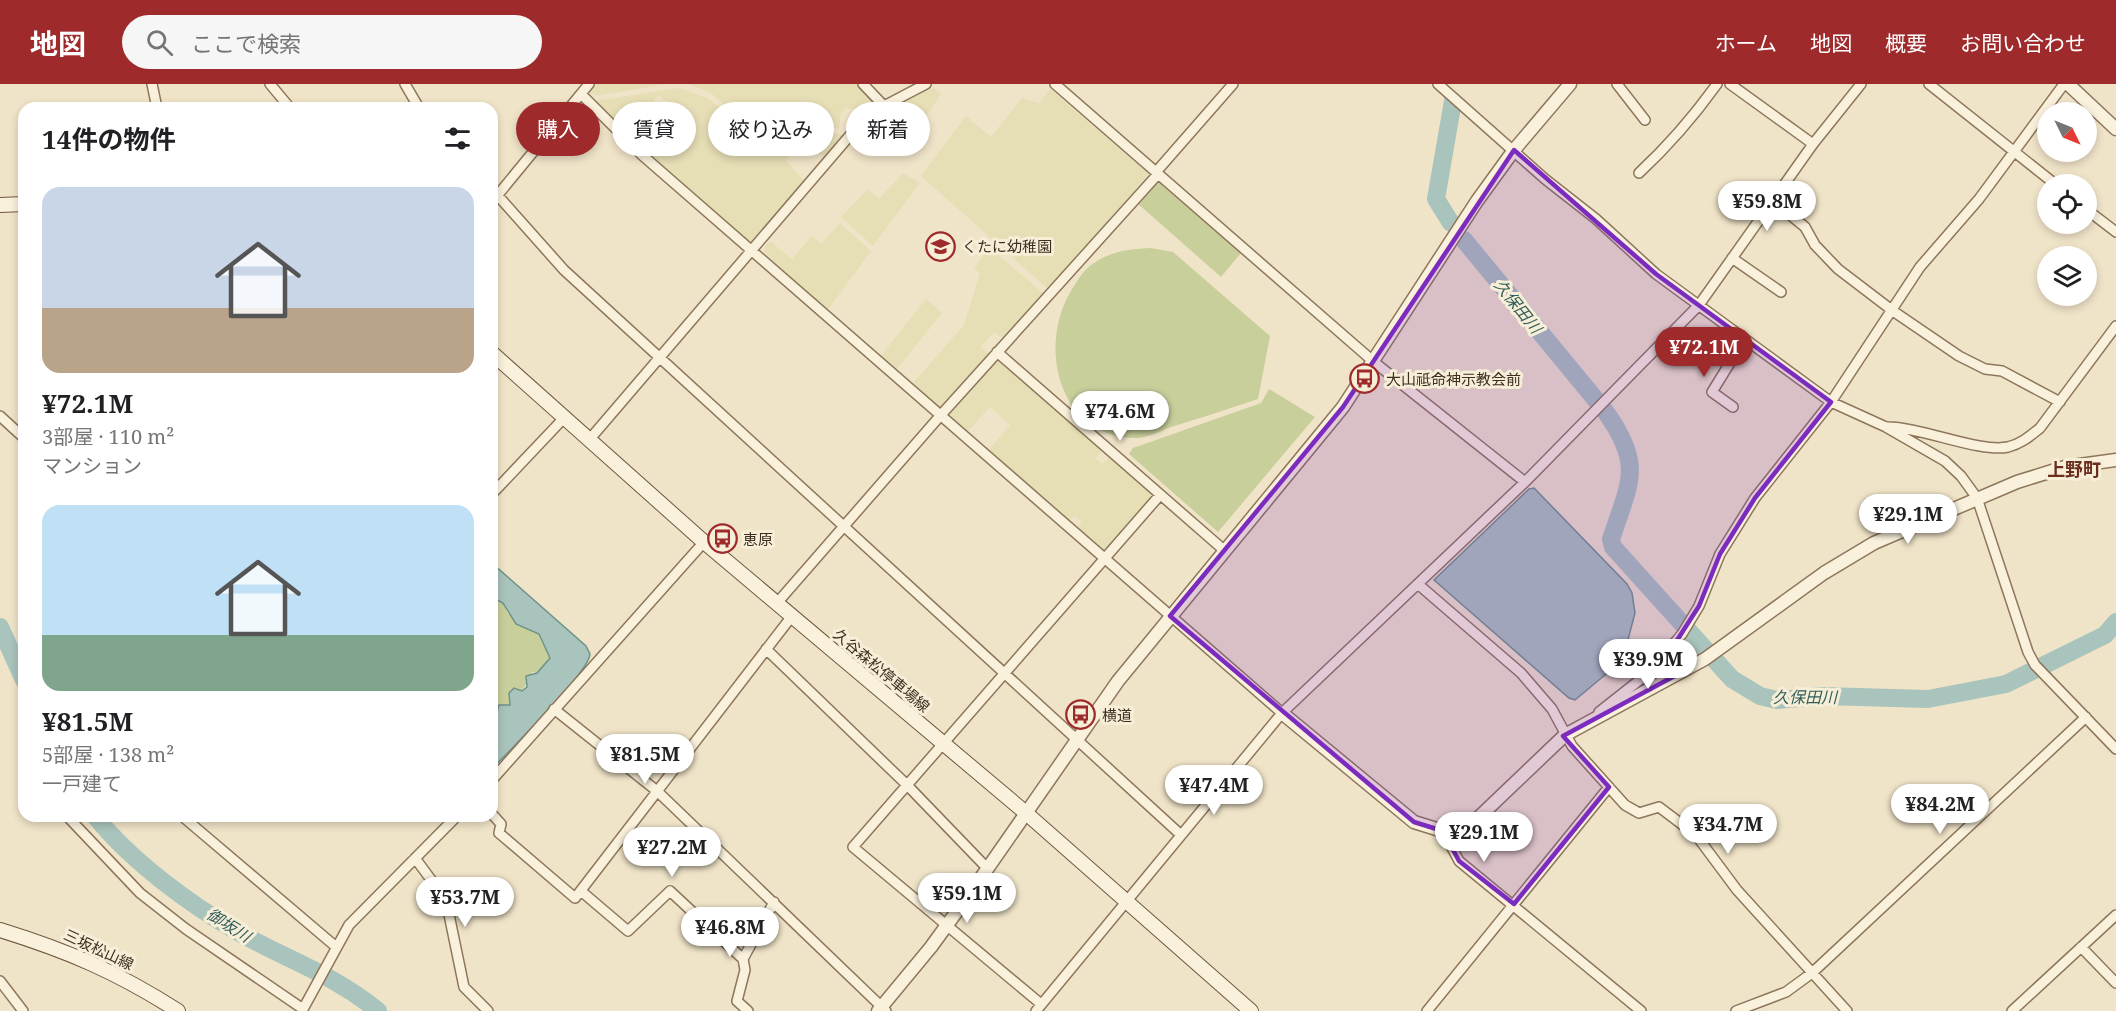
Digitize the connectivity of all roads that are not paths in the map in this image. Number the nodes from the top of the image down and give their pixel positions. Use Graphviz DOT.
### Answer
graph roads {
  1 [pos="152,84"];
  2 [pos="270,84"];
  3 [pos="405,84"];
  4 [pos="589,84"];
  5 [pos="863,84"];
  6 [pos="926,84"];
  7 [pos="1055,84"];
  8 [pos="1233,84"];
  9 [pos="1438,84"];
  10 [pos="1570,84"];
  11 [pos="1617,84"];
  12 [pos="1718,84"];
  13 [pos="1730,84"];
  14 [pos="1861,84"];
  15 [pos="1929,84"];
  16 [pos="2066,84"];
  17 [pos="581,94"];
  18 [pos="156,102"];
  19 [pos="285,102"];
  20 [pos="416,102"];
  21 [pos="880,102"];
  22 [pos="892,102"];
  23 [pos="1644,120"];
  24 [pos="2116,129"];
  25 [pos="846,140"];
  26 [pos="1813,144"];
  27 [pos="1514,150"];
  28 [pos="2013,151"];
  29 [pos="1157,173"];
  30 [pos="1639,173"];
  31 [pos="2042,174"];
  32 [pos="498,190"];
  33 [pos="498,199"];
  34 [pos="1773,201"];
  35 [pos="18,204"];
  36 [pos="0,205"];
  37 [pos="2097,217"];
  38 [pos="2116,232"];
  39 [pos="752,251"];
  40 [pos="1732,258"];
  41 [pos="1781,292"];
  42 [pos="1699,305"];
  43 [pos="1893,311"];
  44 [pos="2116,326"];
  45 [pos="1744,340"];
  46 [pos="997,352"];
  47 [pos="660,358"];
  48 [pos="498,359"];
  49 [pos="1374,362"];
  50 [pos="1831,402"];
  51 [pos="2060,402"];
  52 [pos="1733,407"];
  53 [pos="0,416"];
  54 [pos="940,416"];
  55 [pos="563,419"];
  56 [pos="1886,427"];
  57 [pos="18,432"];
  58 [pos="589,440"];
  59 [pos="2116,460"];
  60 [pos="1525,482"];
  61 [pos="498,488"];
  62 [pos="1160,495"];
  63 [pos="1977,498"];
  64 [pos="844,526"];
  65 [pos="704,542"];
  66 [pos="1225,551"];
  67 [pos="1104,559"];
  68 [pos="1419,585"];
  69 [pos="777,603"];
  70 [pos="792,616"];
  71 [pos="1170,616"];
  72 [pos="1674,645"];
  73 [pos="766,649"];
  74 [pos="1682,672"];
  75 [pos="1004,674"];
  76 [pos="554,709"];
  77 [pos="1282,713"];
  78 [pos="2086,717"];
  79 [pos="1588,721"];
  80 [pos="1565,735"];
  81 [pos="1076,740"];
  82 [pos="943,743"];
  83 [pos="2116,749"];
  84 [pos="498,773"];
  85 [pos="907,784"];
  86 [pos="1609,787"];
  87 [pos="657,791"];
  88 [pos="1026,813"];
  89 [pos="498,821"];
  90 [pos="73,822"];
  91 [pos="189,822"];
  92 [pos="452,822"];
  93 [pos="1443,831"];
  94 [pos="1181,835"];
  95 [pos="415,858"];
  96 [pos="987,869"];
  97 [pos="581,891"];
  98 [pos="774,902"];
  99 [pos="1124,902"];
  100 [pos="1514,904"];
  101 [pos="2116,915"];
  102 [pos="947,926"];
  103 [pos="0,930"];
  104 [pos="335,946"];
  105 [pos="2081,947"];
  106 [pos="743,960"];
  107 [pos="1812,973"];
  108 [pos="0,981"];
  109 [pos="2116,983"];
  110 [pos="1038,1008"];
  111 [pos="302,1010"];
  112 [pos="882,1010"];
  113 [pos="23,1011"];
  114 [pos="178,1011"];
  115 [pos="488,1011"];
  116 [pos="748,1011"];
  117 [pos="1251,1011"];
  118 [pos="1427,1011"];
  119 [pos="1641,1011"];
  120 [pos="1736,1011"];
  121 [pos="1847,1011"];
  122 [pos="2012,1011"];
  1 -- 18 [label="street"];
  2 -- 19 [label="street"];
  3 -- 20 [label="street"];
  4 -- 17 [label="street"];
  5 -- 21 [label="street"];
  6 -- 22 [label="street"];
  7 -- 29 [label="street"];
  8 -- 29 [label="street"];
  9 -- 27 [label="street"];
  10 -- 27 [label="street"];
  11 -- 23 [label="street"];
  12 -- 30 [label="street"];
  13 -- 26 [label="street"];
  14 -- 26 [label="street"];
  15 -- 28 [label="street"];
  16 -- 24 [label="street"];
  16 -- 28 [label="street"];
  17 -- 32 [label="street"];
  17 -- 39 [label="street"];
  25 -- 39 [label="street"];
  26 -- 34 [label="street"];
  27 -- 42 [label="street"];
  27 -- 49 [label="street"];
  28 -- 31 [label="street"];
  28 -- 43 [label="street"];
  29 -- 46 [label="street"];
  29 -- 49 [label="street"];
  33 -- 47 [label="street"];
  34 -- 40 [label="street"];
  34 -- 43 [label="street"];
  35 -- 36 [label="main road"];
  37 -- 38 [label="street"];
  39 -- 47 [label="street"];
  39 -- 54 [label="street"];
  40 -- 41 [label="street"];
  40 -- 42 [label="street"];
  42 -- 45 [label="street"];
  42 -- 60 [label="street"];
  43 -- 50 [label="street"];
  43 -- 51 [label="street"];
  44 -- 51 [label="street"];
  45 -- 50 [label="street"];
  45 -- 52 [label="street"];
  46 -- 54 [label="street"];
  46 -- 62 [label="street"];
  47 -- 58 [label="street"];
  47 -- 64 [label="street"];
  48 -- 55 [label="main road, 久谷森松停車場線"];
  49 -- 60 [label="street"];
  49 -- 66 [label="street"];
  50 -- 56 [label="street"];
  50 -- 72 [label="street"];
  51 -- 56 [label="street"];
  53 -- 57 [label="street"];
  54 -- 64 [label="street"];
  54 -- 67 [label="street"];
  55 -- 58 [label="main road, 久谷森松停車場線"];
  55 -- 61 [label="street"];
  56 -- 63 [label="street"];
  58 -- 65 [label="main road, 久谷森松停車場線"];
  59 -- 63 [label="street"];
  60 -- 68 [label="street"];
  62 -- 66 [label="street"];
  62 -- 67 [label="street"];
  63 -- 74 [label="street"];
  63 -- 78 [label="street"];
  64 -- 69 [label="street"];
  64 -- 75 [label="street"];
  65 -- 69 [label="main road, 久谷森松停車場線"];
  65 -- 76 [label="street"];
  66 -- 71 [label="street"];
  67 -- 71 [label="street"];
  67 -- 75 [label="street"];
  68 -- 77 [label="street"];
  68 -- 80 [label="street"];
  69 -- 70 [label="main road, 久谷森松停車場線"];
  70 -- 73 [label="street"];
  70 -- 82 [label="main road, 久谷森松停車場線"];
  71 -- 77 [label="street"];
  71 -- 81 [label="street"];
  72 -- 74 [label="street"];
  72 -- 79 [label="street"];
  73 -- 85 [label="street"];
  73 -- 87 [label="street"];
  74 -- 79 [label="street"];
  75 -- 81 [label="street"];
  75 -- 82 [label="street"];
  76 -- 84 [label="street"];
  76 -- 87 [label="street"];
  77 -- 93 [label="street"];
  77 -- 94 [label="street"];
  78 -- 83 [label="street"];
  78 -- 107 [label="street"];
  79 -- 80 [label="street"];
  80 -- 86 [label="street"];
  80 -- 93 [label="street"];
  81 -- 88 [label="street"];
  81 -- 94 [label="street"];
  82 -- 85 [label="street"];
  82 -- 88 [label="main road, 久谷森松停車場線"];
  85 -- 96 [label="street"];
  85 -- 102 [label="street"];
  86 -- 100 [label="street"];
  86 -- 107 [label="street"];
  87 -- 97 [label="street"];
  87 -- 98 [label="street"];
  88 -- 96 [label="street"];
  88 -- 99 [label="main road, 久谷森松停車場線"];
  89 -- 97 [label="street"];
  90 -- 111 [label="street"];
  91 -- 104 [label="street"];
  92 -- 95 [label="street"];
  93 -- 100 [label="street"];
  94 -- 99 [label="street"];
  95 -- 104 [label="street"];
  95 -- 115 [label="street"];
  96 -- 102 [label="street"];
  97 -- 106 [label="street"];
  98 -- 106 [label="street"];
  98 -- 112 [label="street"];
  99 -- 110 [label="street"];
  99 -- 117 [label="main road, 久谷森松停車場線"];
  100 -- 118 [label="street"];
  100 -- 119 [label="street"];
  101 -- 105 [label="street"];
  102 -- 110 [label="street"];
  102 -- 112 [label="street"];
  103 -- 114 [label="main road, 三坂松山線"];
  104 -- 111 [label="street"];
  105 -- 109 [label="street"];
  105 -- 122 [label="street"];
  106 -- 116 [label="street"];
  107 -- 120 [label="street"];
  107 -- 121 [label="street"];
  108 -- 113 [label="street"];
}
